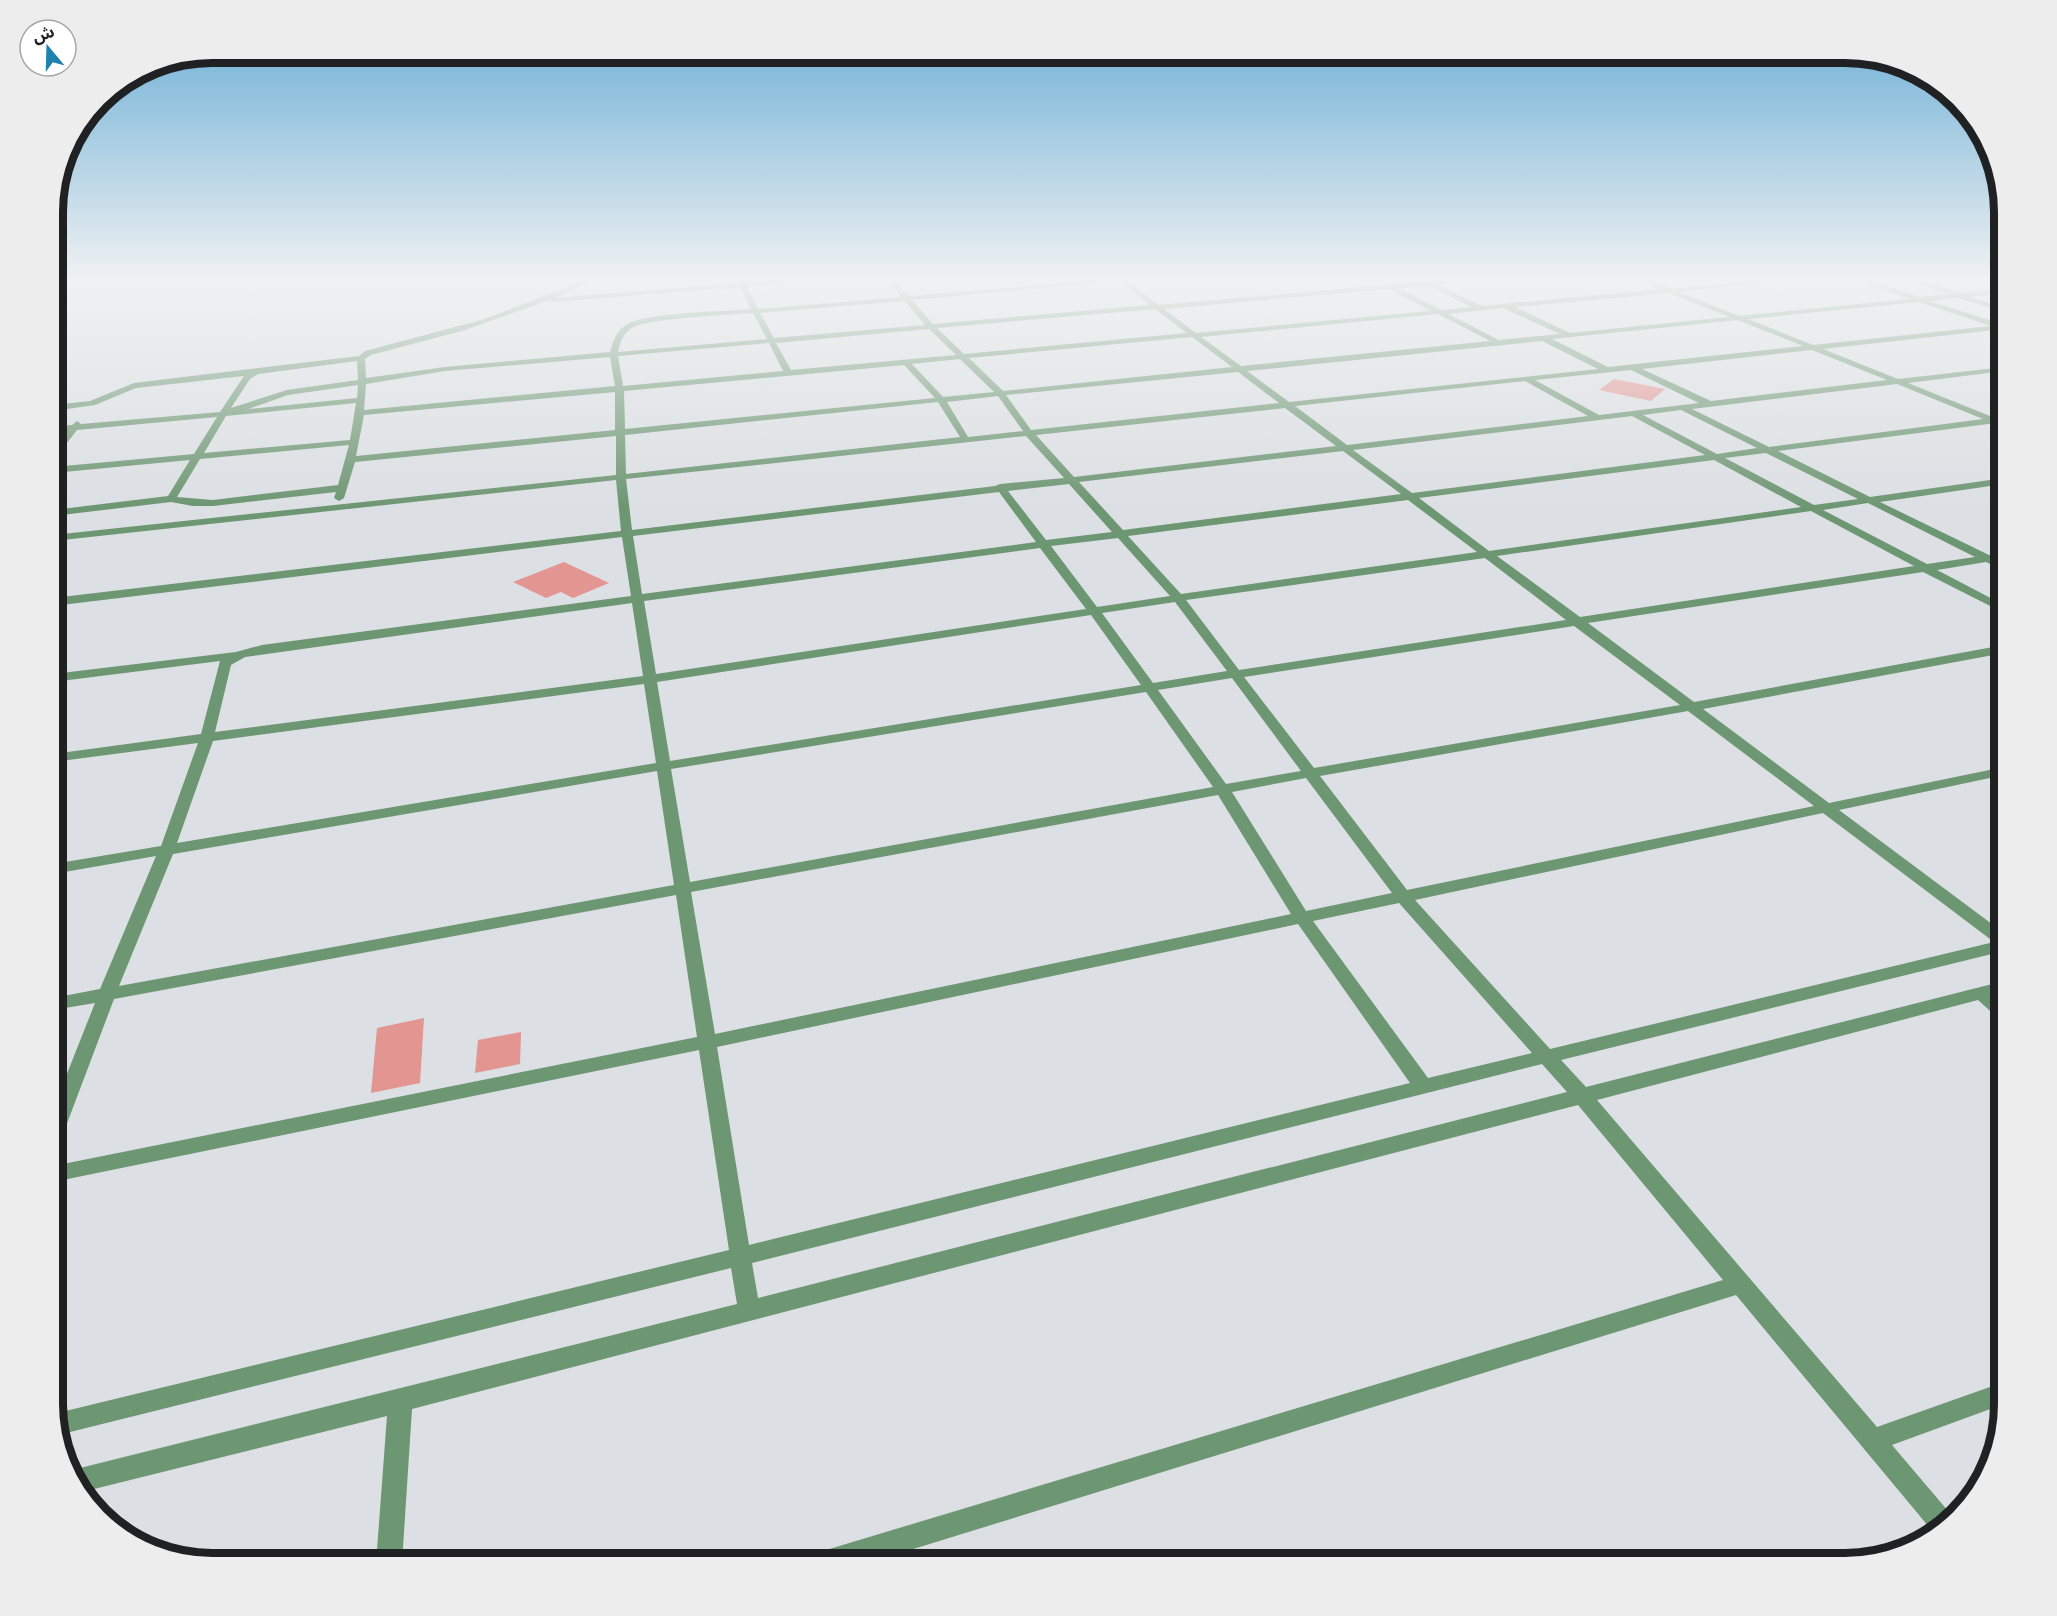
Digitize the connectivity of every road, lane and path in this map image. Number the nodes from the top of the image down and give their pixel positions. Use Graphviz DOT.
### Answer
graph roads {
  1 [pos="364,356"];
  2 [pos="587,356"];
  3 [pos="614,356"];
  4 [pos="780,356"];
  5 [pos="968,356"];
  6 [pos="1221,356"];
  7 [pos="1364,356"];
  8 [pos="1579,356"];
  9 [pos="1738,356"];
  10 [pos="1834,356"];
  11 [pos="962,357"];
  12 [pos="361,358"];
  13 [pos="907,363"];
  14 [pos="1634,368"];
  15 [pos="1238,370"];
  16 [pos="1994,370"];
  17 [pos="1609,371"];
  18 [pos="256,372"];
  19 [pos="789,374"];
  20 [pos="364,380"];
  21 [pos="1528,380"];
  22 [pos="1897,382"];
  23 [pos="619,390"];
  24 [pos="1000,393"];
  25 [pos="940,398"];
  26 [pos="361,400"];
  27 [pos="1287,404"];
  28 [pos="1709,404"];
  29 [pos="1683,408"];
  30 [pos="63,410"];
  31 [pos="358,413"];
  32 [pos="1633,413"];
  33 [pos="223,414"];
  34 [pos="84,415"];
  35 [pos="1597,417"];
  36 [pos="1994,419"];
  37 [pos="1994,423"];
  38 [pos="63,424"];
  39 [pos="620,431"];
  40 [pos="1029,433"];
  41 [pos="966,440"];
  42 [pos="63,442"];
  43 [pos="354,442"];
  44 [pos="1344,447"];
  45 [pos="1768,450"];
  46 [pos="196,457"];
  47 [pos="1715,457"];
  48 [pos="349,460"];
  49 [pos="63,469"];
  50 [pos="621,477"];
  51 [pos="1074,479"];
  52 [pos="1994,482"];
  53 [pos="342,488"];
  54 [pos="1000,488"];
  55 [pos="1409,497"];
  56 [pos="171,499"];
  57 [pos="1869,500"];
  58 [pos="336,507"];
  59 [pos="1812,508"];
  60 [pos="63,512"];
  61 [pos="627,533"];
  62 [pos="1123,534"];
  63 [pos="63,537"];
  64 [pos="1043,544"];
  65 [pos="1484,554"];
  66 [pos="1994,558"];
  67 [pos="1987,559"];
  68 [pos="1994,562"];
  69 [pos="1927,568"];
  70 [pos="1178,598"];
  71 [pos="638,599"];
  72 [pos="63,601"];
  73 [pos="1994,605"];
  74 [pos="1094,610"];
  75 [pos="1578,623"];
  76 [pos="1994,651"];
  77 [pos="241,654"];
  78 [pos="1235,674"];
  79 [pos="63,677"];
  80 [pos="650,679"];
  81 [pos="1149,689"];
  82 [pos="1691,707"];
  83 [pos="207,738"];
  84 [pos="63,757"];
  85 [pos="664,766"];
  86 [pos="1312,773"];
  87 [pos="1994,773"];
  88 [pos="1222,790"];
  89 [pos="1826,809"];
  90 [pos="167,850"];
  91 [pos="63,867"];
  92 [pos="683,888"];
  93 [pos="1403,897"];
  94 [pos="1302,918"];
  95 [pos="1994,935"];
  96 [pos="1994,945"];
  97 [pos="1994,990"];
  98 [pos="1981,993"];
  99 [pos="107,994"];
  100 [pos="63,1002"];
  101 [pos="1994,1004"];
  102 [pos="707,1041"];
  103 [pos="1546,1055"];
  104 [pos="1423,1086"];
  105 [pos="1582,1096"];
  106 [pos="63,1108"];
  107 [pos="63,1171"];
  108 [pos="740,1258"];
  109 [pos="1742,1284"];
  110 [pos="749,1311"];
  111 [pos="1994,1397"];
  112 [pos="400,1401"];
  113 [pos="64,1422"];
  114 [pos="1873,1440"];
  115 [pos="83,1479"];
  116 [pos="1939,1519"];
  117 [pos="390,1553"];
  118 [pos="859,1553"];
  1 -- 12 [label="street"];
  2 -- 20 [label="street"];
  3 -- 23 [label="street"];
  4 -- 19 [label="street"];
  5 -- 11 [label="street"];
  6 -- 15 [label="street"];
  7 -- 15 [label="street"];
  8 -- 17 [label="street"];
  9 -- 14 [label="street"];
  10 -- 22 [label="street"];
  11 -- 13 [label="street"];
  11 -- 24 [label="street"];
  12 -- 18 [label="street"];
  12 -- 20 [label="street"];
  13 -- 19 [label="street"];
  13 -- 25 [label="street"];
  14 -- 17 [label="street"];
  14 -- 28 [label="street"];
  15 -- 24 [label="street"];
  15 -- 27 [label="street"];
  16 -- 22 [label="street"];
  17 -- 21 [label="street"];
  18 -- 33 [label="street"];
  18 -- 34 [label="street"];
  19 -- 23 [label="street"];
  20 -- 26 [label="street"];
  20 -- 33 [label="street"];
  21 -- 27 [label="street"];
  21 -- 35 [label="street"];
  22 -- 28 [label="street"];
  22 -- 36 [label="street"];
  23 -- 31 [label="street"];
  23 -- 39 [label="street"];
  24 -- 25 [label="street"];
  24 -- 40 [label="street"];
  25 -- 39 [label="street"];
  25 -- 41 [label="street"];
  26 -- 31 [label="street"];
  26 -- 33 [label="street"];
  27 -- 40 [label="street"];
  27 -- 44 [label="street"];
  28 -- 29 [label="street"];
  29 -- 32 [label="street"];
  29 -- 45 [label="street"];
  30 -- 34 [label="street"];
  31 -- 43 [label="street"];
  32 -- 35 [label="street"];
  32 -- 47 [label="street"];
  33 -- 34 [label="street"];
  33 -- 46 [label="street"];
  34 -- 38 [label="street"];
  34 -- 42 [label="street"];
  35 -- 44 [label="street"];
  37 -- 45 [label="street"];
  39 -- 48 [label="street"];
  39 -- 50 [label="street"];
  40 -- 41 [label="street"];
  40 -- 51 [label="street"];
  41 -- 50 [label="street"];
  43 -- 46 [label="street"];
  43 -- 48 [label="street"];
  44 -- 51 [label="street"];
  44 -- 55 [label="street"];
  45 -- 47 [label="street"];
  45 -- 57 [label="street"];
  46 -- 49 [label="street"];
  46 -- 56 [label="street"];
  47 -- 55 [label="street"];
  47 -- 59 [label="street"];
  48 -- 53 [label="street"];
  50 -- 58 [label="street"];
  50 -- 61 [label="street"];
  51 -- 54 [label="street"];
  51 -- 62 [label="street"];
  52 -- 57 [label="street"];
  53 -- 56 [label="street"];
  53 -- 58 [label="street"];
  54 -- 61 [label="street"];
  54 -- 64 [label="street"];
  55 -- 62 [label="street"];
  55 -- 65 [label="street"];
  56 -- 60 [label="street"];
  57 -- 59 [label="street"];
  57 -- 67 [label="street"];
  58 -- 63 [label="street"];
  59 -- 65 [label="street"];
  59 -- 69 [label="street"];
  61 -- 71 [label="street"];
  61 -- 72 [label="street"];
  62 -- 64 [label="street"];
  62 -- 70 [label="street"];
  64 -- 71 [label="street"];
  64 -- 74 [label="street"];
  65 -- 70 [label="street"];
  65 -- 75 [label="street"];
  66 -- 67 [label="street"];
  67 -- 68 [label="street"];
  67 -- 69 [label="street"];
  69 -- 73 [label="street"];
  69 -- 75 [label="street"];
  70 -- 74 [label="street"];
  70 -- 78 [label="street"];
  71 -- 77 [label="street"];
  71 -- 80 [label="street"];
  74 -- 80 [label="street"];
  74 -- 81 [label="street"];
  75 -- 78 [label="street"];
  75 -- 82 [label="street"];
  76 -- 82 [label="street"];
  77 -- 79 [label="street"];
  77 -- 83 [label="street"];
  78 -- 81 [label="street"];
  78 -- 86 [label="street"];
  80 -- 83 [label="street"];
  80 -- 85 [label="street"];
  81 -- 85 [label="street"];
  81 -- 88 [label="street"];
  82 -- 86 [label="street"];
  82 -- 89 [label="street"];
  83 -- 84 [label="street"];
  83 -- 90 [label="street"];
  85 -- 90 [label="street"];
  85 -- 92 [label="street"];
  86 -- 88 [label="street"];
  86 -- 93 [label="street"];
  87 -- 89 [label="street"];
  88 -- 92 [label="street"];
  88 -- 94 [label="street"];
  89 -- 93 [label="street"];
  89 -- 95 [label="street"];
  90 -- 91 [label="street"];
  90 -- 99 [label="street"];
  92 -- 99 [label="street"];
  92 -- 102 [label="street"];
  93 -- 94 [label="street"];
  93 -- 103 [label="street"];
  94 -- 102 [label="street"];
  94 -- 104 [label="street"];
  96 -- 103 [label="street"];
  97 -- 98 [label="street"];
  98 -- 101 [label="street"];
  98 -- 105 [label="street"];
  99 -- 100 [label="street"];
  99 -- 106 [label="street"];
  102 -- 107 [label="street"];
  102 -- 108 [label="street"];
  103 -- 104 [label="street"];
  103 -- 105 [label="street"];
  104 -- 108 [label="street"];
  105 -- 109 [label="street"];
  105 -- 110 [label="street"];
  108 -- 110 [label="street"];
  108 -- 113 [label="street"];
  109 -- 114 [label="street"];
  109 -- 118 [label="street"];
  110 -- 112 [label="street"];
  111 -- 114 [label="street"];
  112 -- 115 [label="street"];
  112 -- 117 [label="street"];
  114 -- 116 [label="street"];
}
